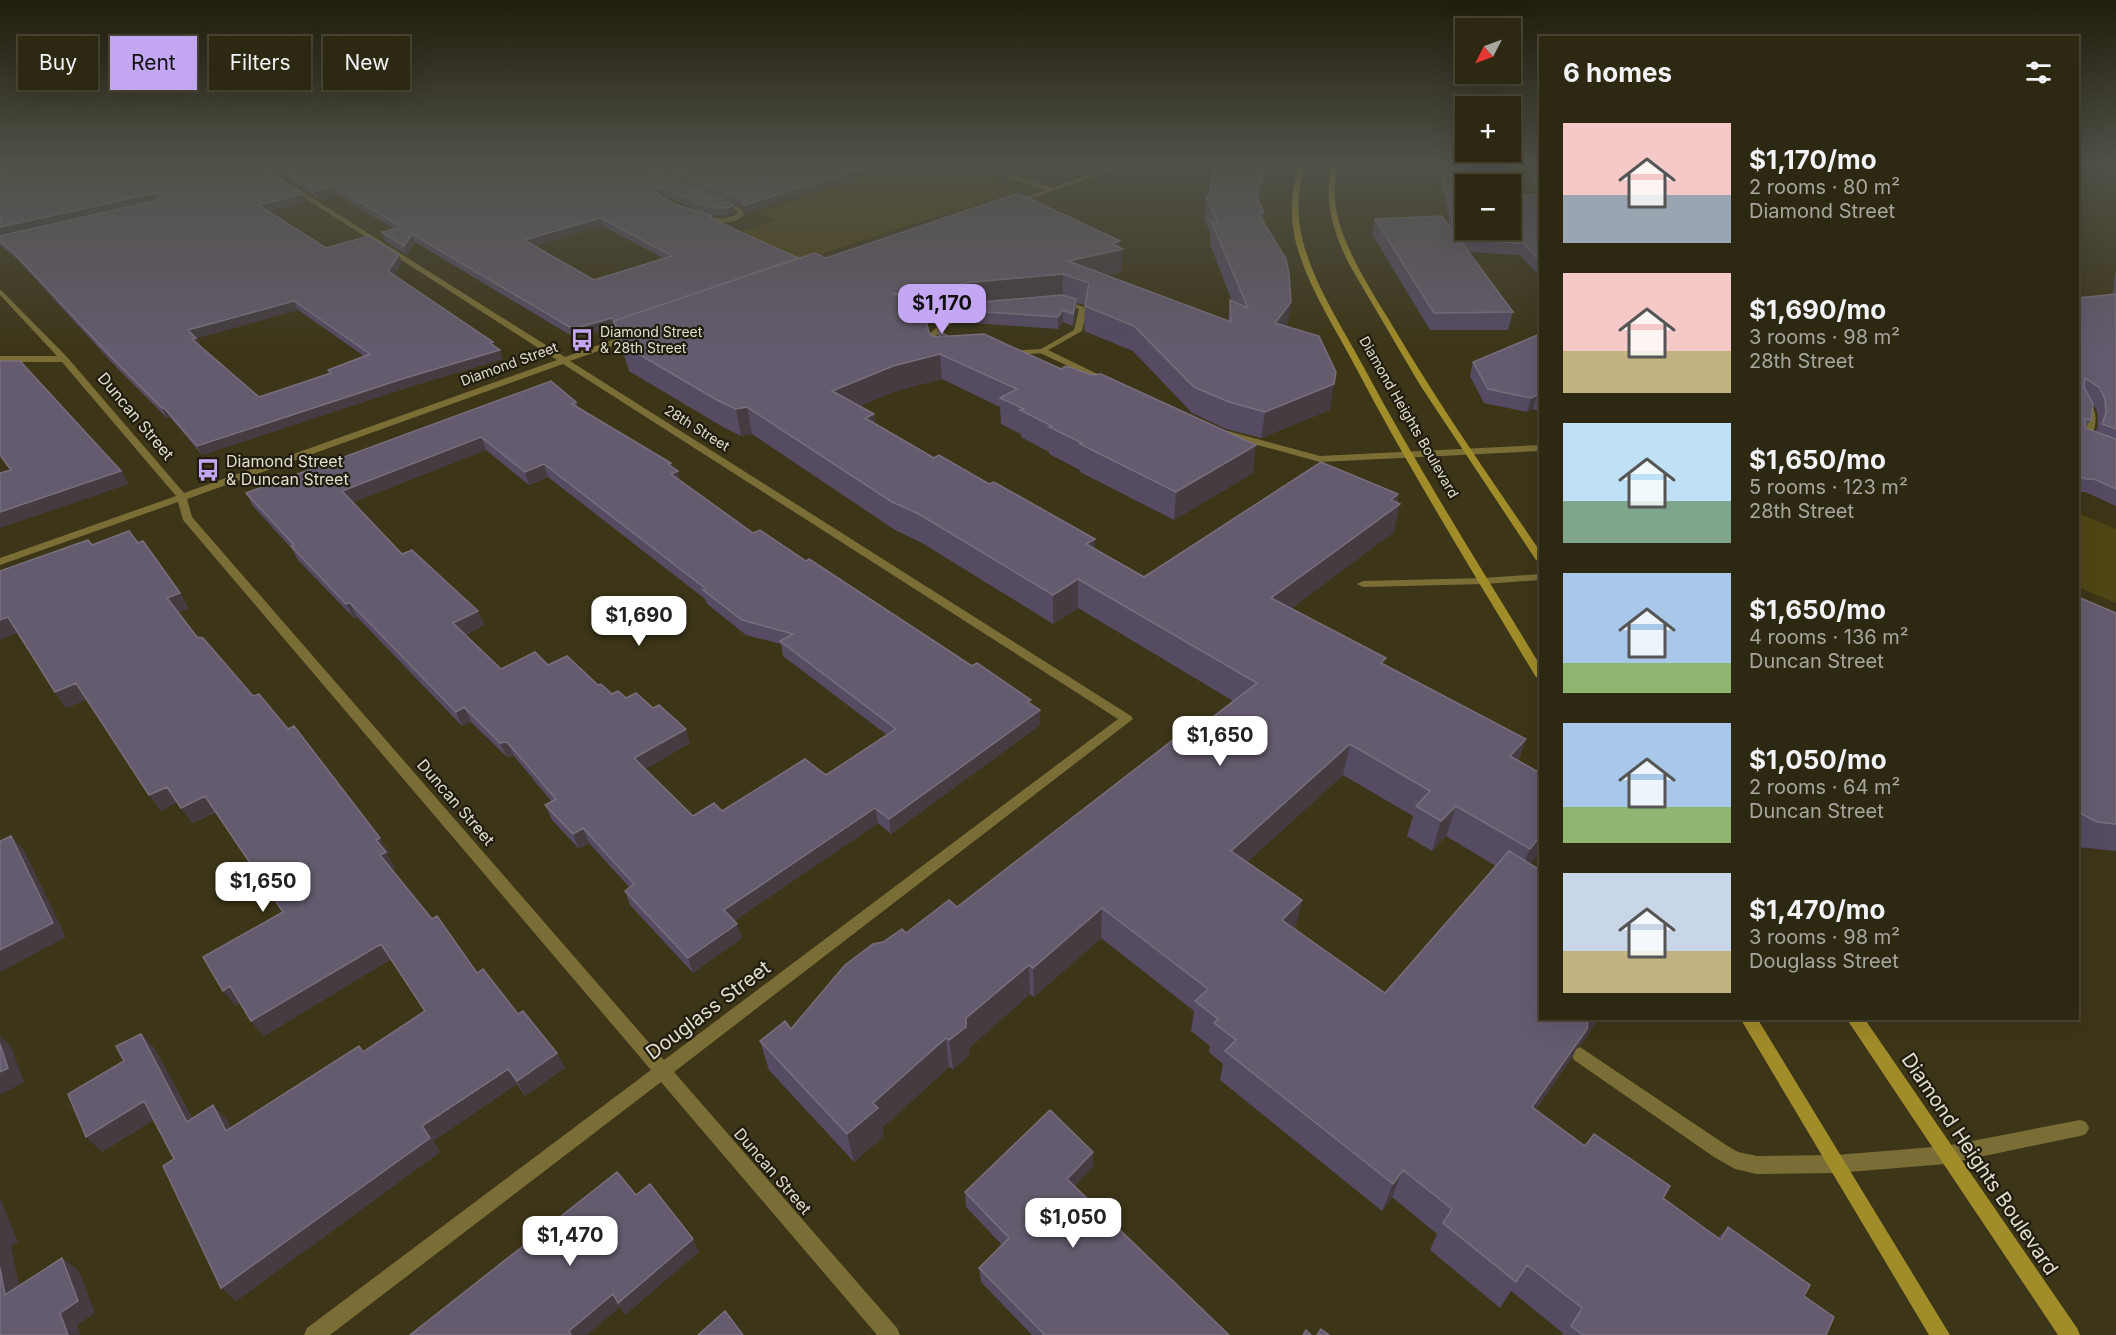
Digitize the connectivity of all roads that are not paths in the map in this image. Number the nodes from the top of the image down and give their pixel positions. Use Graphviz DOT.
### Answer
graph roads {
  1 [pos="351,224"];
  2 [pos="1296,224"];
  3 [pos="1336,224"];
  4 [pos="0,291"];
  5 [pos="639,334"];
  6 [pos="1043,351"];
  7 [pos="0,359"];
  8 [pos="64,359"];
  9 [pos="562,360"];
  10 [pos="1117,385"];
  11 [pos="2079,396"];
  12 [pos="1212,428"];
  13 [pos="2081,438"];
  14 [pos="2096,442"];
  15 [pos="1539,448"];
  16 [pos="1468,453"];
  17 [pos="1408,455"];
  18 [pos="181,496"];
  19 [pos="1539,557"];
  20 [pos="0,562"];
  21 [pos="1539,577"];
  22 [pos="1484,581"];
  23 [pos="1363,584"];
  24 [pos="1539,673"];
  25 [pos="1127,719"];
  26 [pos="1749,1020"];
  27 [pos="1855,1020"];
  28 [pos="1580,1054"];
  29 [pos="663,1071"];
  30 [pos="2080,1128"];
  31 [pos="1946,1155"];
  32 [pos="1836,1164"];
  33 [pos="314,1335"];
  34 [pos="891,1335"];
  35 [pos="1940,1335"];
  36 [pos="2070,1335"];
  1 -- 9 [label="street, 28th Street"];
  2 -- 17 [label="main road, Diamond Heights Boulevard"];
  3 -- 16 [label="main road, Diamond Heights Boulevard"];
  4 -- 8 [label="street, Duncan Street"];
  5 -- 9 [label="street, Diamond Street"];
  6 -- 6 [label="street"];
  6 -- 10 [label="street"];
  7 -- 8 [label="street"];
  8 -- 18 [label="street, Duncan Street"];
  9 -- 18 [label="street, Diamond Street"];
  9 -- 25 [label="street, 28th Street"];
  11 -- 13 [label="street"];
  12 -- 17 [label="street"];
  13 -- 14 [label="street"];
  15 -- 16 [label="street"];
  16 -- 17 [label="street"];
  16 -- 19 [label="main road, Diamond Heights Boulevard"];
  17 -- 22 [label="main road, Diamond Heights Boulevard"];
  18 -- 20 [label="street, Diamond Street"];
  18 -- 29 [label="street, Duncan Street"];
  21 -- 22 [label="street"];
  22 -- 23 [label="street"];
  22 -- 24 [label="main road, Diamond Heights Boulevard"];
  25 -- 29 [label="street, Douglass Street"];
  26 -- 32 [label="main road"];
  27 -- 31 [label="main road, Diamond Heights Boulevard"];
  28 -- 32 [label="street"];
  29 -- 33 [label="street, Douglass Street"];
  29 -- 34 [label="street, Duncan Street"];
  30 -- 31 [label="street"];
  31 -- 32 [label="street"];
  31 -- 36 [label="main road, Diamond Heights Boulevard"];
  32 -- 35 [label="main road"];
}
